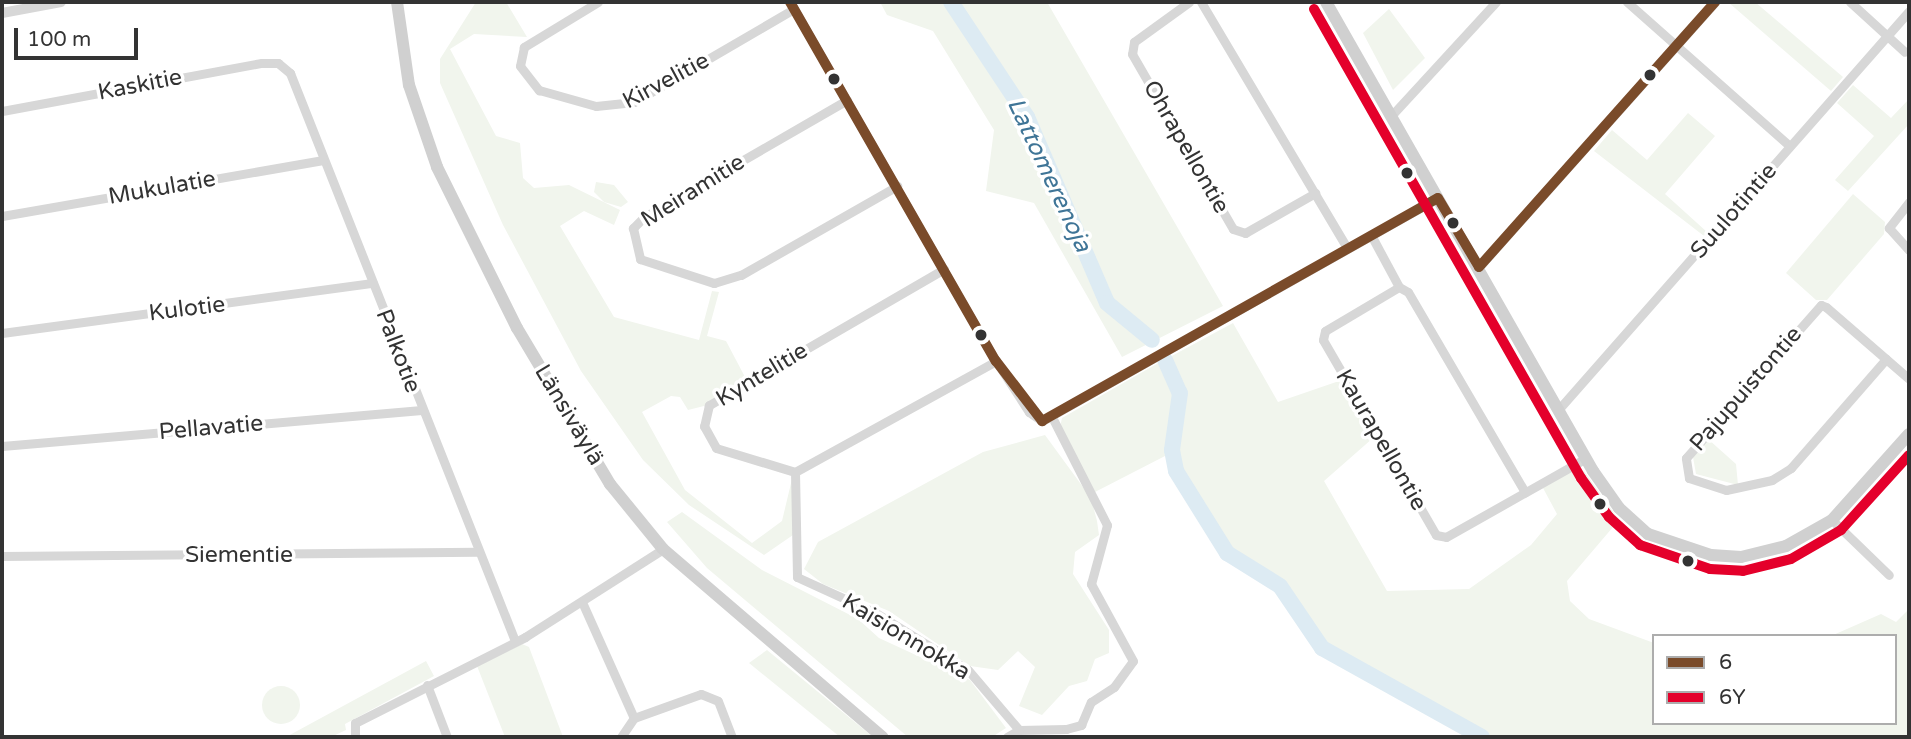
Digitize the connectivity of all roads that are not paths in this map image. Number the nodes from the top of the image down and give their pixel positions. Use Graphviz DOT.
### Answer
graph roads {
  1 [pos="61,2"];
  2 [pos="397,2"];
  3 [pos="598,2"];
  4 [pos="1189,2"];
  5 [pos="1202,2"];
  6 [pos="1326,2"];
  7 [pos="1496,2"];
  8 [pos="1627,2"];
  9 [pos="1714,2"];
  10 [pos="1850,2"];
  11 [pos="792,6"];
  12 [pos="1909,11"];
  13 [pos="2,13"];
  14 [pos="1886,37"];
  15 [pos="1676,45"];
  16 [pos="1905,52"];
  17 [pos="278,63"];
  18 [pos="846,100"];
  19 [pos="2,111"];
  20 [pos="1391,116"];
  21 [pos="1790,146"];
  22 [pos="323,160"];
  23 [pos="897,186"];
  24 [pos="1315,193"];
  25 [pos="1437,198"];
  26 [pos="1909,202"];
  27 [pos="2,216"];
  28 [pos="1371,235"];
  29 [pos="1347,248"];
  30 [pos="1909,250"];
  31 [pos="1479,267"];
  32 [pos="944,269"];
  33 [pos="373,283"];
  34 [pos="1399,287"];
  35 [pos="2,333"];
  36 [pos="1886,359"];
  37 [pos="996,361"];
  38 [pos="1909,379"];
  39 [pos="421,410"];
  40 [pos="1558,410"];
  41 [pos="1053,419"];
  42 [pos="1909,434"];
  43 [pos="2,446"];
  44 [pos="1586,457"];
  45 [pos="795,472"];
  46 [pos="1525,492"];
  47 [pos="1832,520"];
  48 [pos="663,549"];
  49 [pos="477,552"];
  50 [pos="2,556"];
  51 [pos="1889,575"];
  52 [pos="582,601"];
  53 [pos="515,642"];
  54 [pos="427,685"];
  55 [pos="634,718"];
  56 [pos="1019,730"];
  57 [pos="354,733"];
  58 [pos="447,737"];
  59 [pos="621,737"];
  60 [pos="732,737"];
  61 [pos="882,737"];
  62 [pos="1007,737"];
  1 -- 13 [label="street"];
  2 -- 48 [label="main road, Länsiväylä"];
  3 -- 11 [label="street, Kirvelitie"];
  4 -- 24 [label="street, Ohrapellontie"];
  5 -- 24 [label="street"];
  6 -- 20 [label="main road"];
  7 -- 20 [label="street"];
  8 -- 15 [label="street"];
  9 -- 15 [label="street"];
  10 -- 14 [label="street"];
  11 -- 18 [label="street"];
  12 -- 14 [label="street, Suulotintie"];
  14 -- 16 [label="street"];
  14 -- 21 [label="street, Suulotintie"];
  15 -- 21 [label="street"];
  15 -- 31 [label="street"];
  17 -- 19 [label="street, Kaskitie"];
  17 -- 22 [label="street, Palkotie"];
  18 -- 23 [label="street"];
  18 -- 23 [label="street, Meiramitie"];
  20 -- 25 [label="main road"];
  21 -- 40 [label="street, Suulotintie"];
  22 -- 27 [label="street, Mukulatie"];
  22 -- 33 [label="street, Palkotie"];
  23 -- 32 [label="street"];
  24 -- 29 [label="street"];
  25 -- 28 [label="street"];
  25 -- 31 [label="main road"];
  26 -- 30 [label="street"];
  28 -- 29 [label="street"];
  28 -- 34 [label="street"];
  29 -- 41 [label="street"];
  31 -- 40 [label="main road"];
  32 -- 37 [label="street"];
  32 -- 45 [label="street, Kyntelitie"];
  33 -- 35 [label="street, Kulotie"];
  33 -- 39 [label="street, Palkotie"];
  34 -- 46 [label="street"];
  34 -- 46 [label="street, Kaurapellontie"];
  36 -- 36 [label="street, Pajupuistontie"];
  36 -- 38 [label="street, Pajupuistontie"];
  37 -- 41 [label="street"];
  37 -- 45 [label="street"];
  39 -- 43 [label="street, Pellavatie"];
  39 -- 49 [label="street, Palkotie"];
  40 -- 44 [label="main road"];
  41 -- 56 [label="street"];
  42 -- 47 [label="main road"];
  44 -- 46 [label="street, Kaurapellontie"];
  44 -- 47 [label="main road"];
  45 -- 56 [label="street, Kaisionnokka"];
  47 -- 51 [label="street"];
  48 -- 52 [label="street"];
  48 -- 61 [label="main road, Länsiväylä"];
  49 -- 50 [label="street, Siementie"];
  49 -- 53 [label="street, Palkotie"];
  52 -- 53 [label="street"];
  52 -- 55 [label="street"];
  53 -- 54 [label="street"];
  54 -- 57 [label="street"];
  54 -- 58 [label="street"];
  55 -- 59 [label="street"];
  55 -- 60 [label="street"];
  56 -- 62 [label="street"];
}
